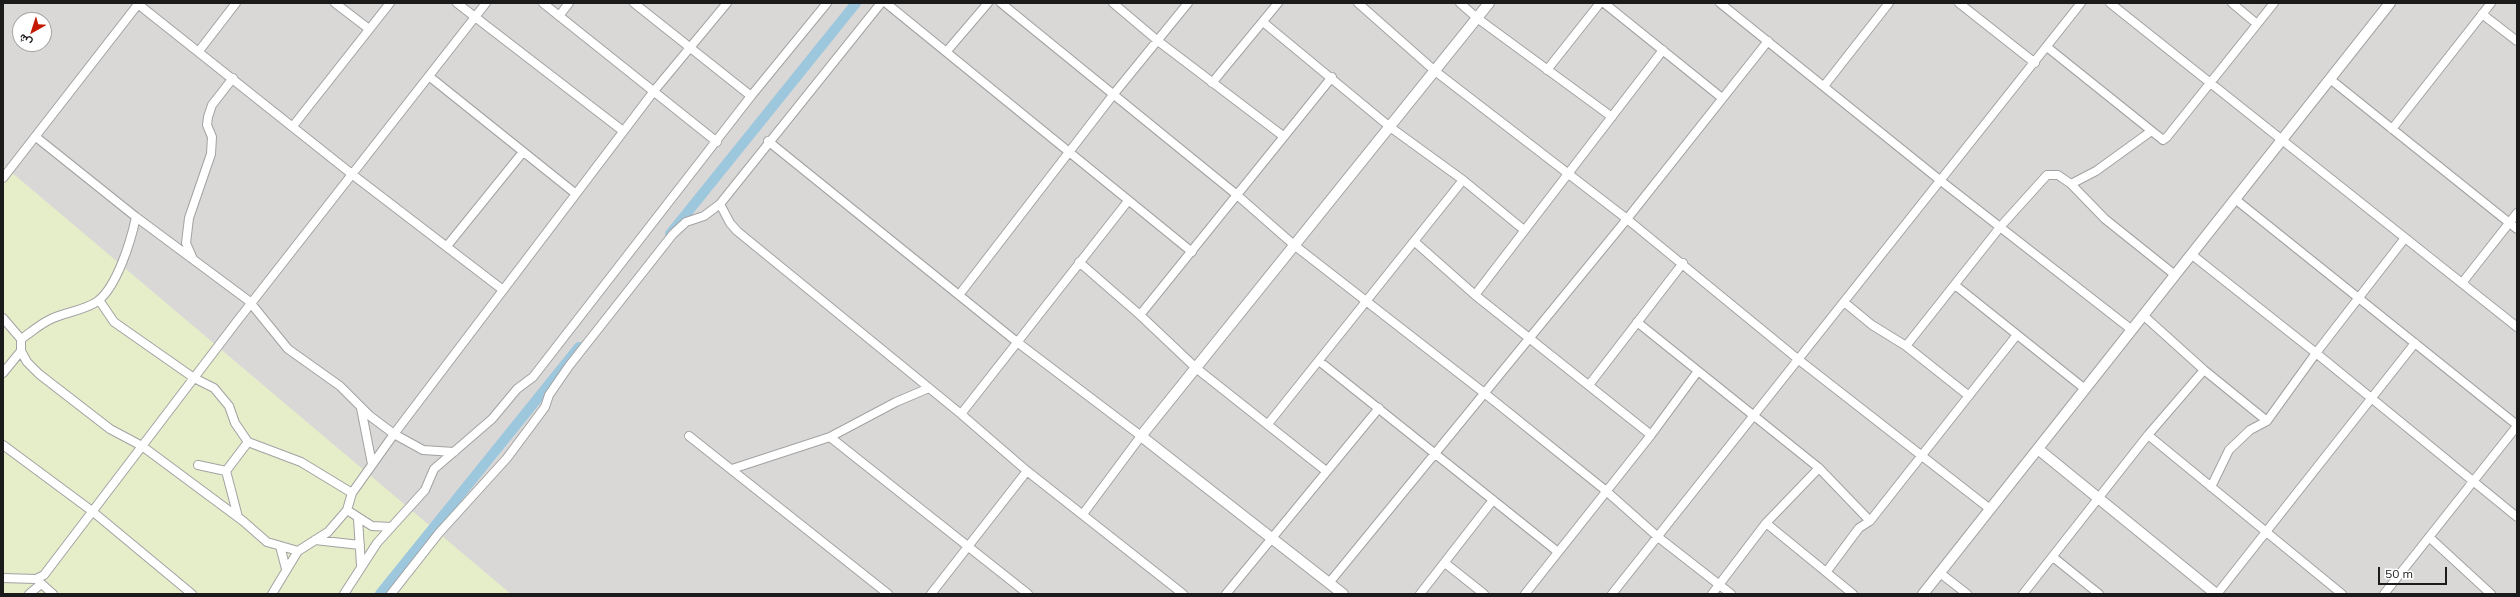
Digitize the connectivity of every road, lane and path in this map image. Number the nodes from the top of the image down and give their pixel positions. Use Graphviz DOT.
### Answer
graph roads {
  1 [pos="139,3"];
  2 [pos="236,3"];
  3 [pos="335,3"];
  4 [pos="390,3"];
  5 [pos="457,3"];
  6 [pos="486,3"];
  7 [pos="543,3"];
  8 [pos="569,3"];
  9 [pos="634,3"];
  10 [pos="727,3"];
  11 [pos="826,3"];
  12 [pos="881,3"];
  13 [pos="886,3"];
  14 [pos="988,3"];
  15 [pos="1001,3"];
  16 [pos="1113,3"];
  17 [pos="1188,3"];
  18 [pos="1278,3"];
  19 [pos="1358,3"];
  20 [pos="1460,3"];
  21 [pos="1489,3"];
  22 [pos="1600,3"];
  23 [pos="1604,3"];
  24 [pos="1720,3"];
  25 [pos="1890,3"];
  26 [pos="1959,3"];
  27 [pos="2082,3"];
  28 [pos="2110,3"];
  29 [pos="2232,3"];
  30 [pos="2274,3"];
  31 [pos="2390,3"];
  32 [pos="2491,3"];
  33 [pos="2482,14"];
  34 [pos="559,16"];
  35 [pos="476,18"];
  36 [pos="1477,18"];
  37 [pos="1263,22"];
  38 [pos="2257,24"];
  39 [pos="370,29"];
  40 [pos="1158,41"];
  41 [pos="1768,41"];
  42 [pos="2517,41"];
  43 [pos="690,47"];
  44 [pos="2047,47"];
  45 [pos="1663,50"];
  46 [pos="198,51"];
  47 [pos="947,51"];
  48 [pos="2035,63"];
  49 [pos="1547,70"];
  50 [pos="1435,71"];
  51 [pos="430,77"];
  52 [pos="233,78"];
  53 [pos="1332,78"];
  54 [pos="2330,79"];
  55 [pos="1212,83"];
  56 [pos="2211,83"];
  57 [pos="1824,86"];
  58 [pos="654,91"];
  59 [pos="1113,95"];
  60 [pos="751,96"];
  61 [pos="1722,98"];
  62 [pos="1612,118"];
  63 [pos="294,126"];
  64 [pos="1390,127"];
  65 [pos="2392,129"];
  66 [pos="623,131"];
  67 [pos="2150,132"];
  68 [pos="1283,136"];
  69 [pos="36,137"];
  70 [pos="2282,140"];
  71 [pos="768,141"];
  72 [pos="717,142"];
  73 [pos="523,152"];
  74 [pos="1069,153"];
  75 [pos="1568,173"];
  76 [pos="353,175"];
  77 [pos="3,178"];
  78 [pos="1463,180"];
  79 [pos="1941,181"];
  80 [pos="2071,184"];
  81 [pos="576,194"];
  82 [pos="1237,195"];
  83 [pos="2235,199"];
  84 [pos="1128,201"];
  85 [pos="720,204"];
  86 [pos="2517,213"];
  87 [pos="136,217"];
  88 [pos="1627,219"];
  89 [pos="2509,223"];
  90 [pos="2001,226"];
  91 [pos="2517,229"];
  92 [pos="1524,230"];
  93 [pos="2405,238"];
  94 [pos="1415,242"];
  95 [pos="447,246"];
  96 [pos="1294,246"];
  97 [pos="1192,252"];
  98 [pos="2191,254"];
  99 [pos="193,259"];
  100 [pos="1079,262"];
  101 [pos="1683,263"];
  102 [pos="2175,275"];
  103 [pos="2462,283"];
  104 [pos="1955,285"];
  105 [pos="503,290"];
  106 [pos="959,295"];
  107 [pos="1475,295"];
  108 [pos="2358,297"];
  109 [pos="99,300"];
  110 [pos="1366,301"];
  111 [pos="1844,302"];
  112 [pos="252,304"];
  113 [pos="1140,315"];
  114 [pos="2143,315"];
  115 [pos="3,318"];
  116 [pos="1637,322"];
  117 [pos="2517,327"];
  118 [pos="2132,330"];
  119 [pos="2016,336"];
  120 [pos="1528,337"];
  121 [pos="21,339"];
  122 [pos="1017,342"];
  123 [pos="2415,343"];
  124 [pos="1906,346"];
  125 [pos="21,351"];
  126 [pos="2316,352"];
  127 [pos="1799,360"];
  128 [pos="1319,362"];
  129 [pos="1196,368"];
  130 [pos="2204,370"];
  131 [pos="1698,371"];
  132 [pos="3,373"];
  133 [pos="194,378"];
  134 [pos="1589,385"];
  135 [pos="929,388"];
  136 [pos="2085,389"];
  137 [pos="1483,392"];
  138 [pos="1968,396"];
  139 [pos="2373,400"];
  140 [pos="361,408"];
  141 [pos="1379,408"];
  142 [pos="961,414"];
  143 [pos="1754,416"];
  144 [pos="2267,421"];
  145 [pos="1268,424"];
  146 [pos="2517,426"];
  147 [pos="394,434"];
  148 [pos="1650,435"];
  149 [pos="2148,435"];
  150 [pos="689,436"];
  151 [pos="1141,436"];
  152 [pos="830,437"];
  153 [pos="248,442"];
  154 [pos="3,445"];
  155 [pos="142,446"];
  156 [pos="2038,449"];
  157 [pos="454,452"];
  158 [pos="1434,452"];
  159 [pos="1921,457"];
  160 [pos="372,464"];
  161 [pos="198,465"];
  162 [pos="1819,468"];
  163 [pos="732,469"];
  164 [pos="226,471"];
  165 [pos="1326,471"];
  166 [pos="1027,472"];
  167 [pos="2473,481"];
  168 [pos="2210,487"];
  169 [pos="1605,490"];
  170 [pos="352,492"];
  171 [pos="2098,498"];
  172 [pos="1493,500"];
  173 [pos="1990,509"];
  174 [pos="346,510"];
  175 [pos="92,512"];
  176 [pos="1083,514"];
  177 [pos="238,517"];
  178 [pos="2517,517"];
  179 [pos="358,519"];
  180 [pos="1870,521"];
  181 [pos="1766,523"];
  182 [pos="391,527"];
  183 [pos="2268,532"];
  184 [pos="1272,537"];
  185 [pos="1658,537"];
  186 [pos="2428,537"];
  187 [pos="315,540"];
  188 [pos="360,545"];
  189 [pos="280,546"];
  190 [pos="967,547"];
  191 [pos="298,551"];
  192 [pos="1558,552"];
  193 [pos="2053,557"];
  194 [pos="1445,563"];
  195 [pos="361,565"];
  196 [pos="286,569"];
  197 [pos="1827,571"];
  198 [pos="1940,573"];
  199 [pos="3,578"];
  200 [pos="39,582"];
  201 [pos="1329,583"];
  202 [pos="1720,585"];
  203 [pos="2488,592"];
  204 [pos="29,594"];
  205 [pos="53,594"];
  206 [pos="192,594"];
  207 [pos="272,594"];
  208 [pos="344,594"];
  209 [pos="391,594"];
  210 [pos="888,594"];
  211 [pos="931,594"];
  212 [pos="1028,594"];
  213 [pos="1183,594"];
  214 [pos="1226,594"];
  215 [pos="1343,594"];
  216 [pos="1420,594"];
  217 [pos="1484,594"];
  218 [pos="1525,594"];
  219 [pos="1612,594"];
  220 [pos="1712,594"];
  221 [pos="1731,594"];
  222 [pos="1853,594"];
  223 [pos="1923,594"];
  224 [pos="1967,594"];
  225 [pos="2023,594"];
  226 [pos="2099,594"];
  227 [pos="2216,594"];
  228 [pos="2342,594"];
  229 [pos="2384,594"];
  1 -- 46 [label="street"];
  1 -- 69 [label="street"];
  2 -- 46 [label="street"];
  3 -- 39 [label="street"];
  4 -- 39 [label="street"];
  5 -- 35 [label="street"];
  6 -- 35 [label="street"];
  7 -- 34 [label="street"];
  8 -- 34 [label="street"];
  9 -- 43 [label="street"];
  10 -- 43 [label="street"];
  11 -- 60 [label="street"];
  12 -- 71 [label="street"];
  13 -- 47 [label="street"];
  14 -- 47 [label="street"];
  15 -- 59 [label="street"];
  16 -- 40 [label="street"];
  17 -- 40 [label="street"];
  18 -- 37 [label="street"];
  19 -- 50 [label="street"];
  20 -- 36 [label="street"];
  21 -- 36 [label="street"];
  22 -- 49 [label="street"];
  23 -- 45 [label="street"];
  24 -- 41 [label="street"];
  25 -- 57 [label="street"];
  26 -- 48 [label="street"];
  27 -- 44 [label="street"];
  28 -- 56 [label="street"];
  29 -- 38 [label="street"];
  30 -- 38 [label="street"];
  31 -- 54 [label="street"];
  32 -- 33 [label="street"];
  33 -- 42 [label="street"];
  33 -- 65 [label="street"];
  34 -- 58 [label="street"];
  35 -- 51 [label="street"];
  35 -- 66 [label="street"];
  36 -- 49 [label="street"];
  36 -- 50 [label="street"];
  37 -- 53 [label="street"];
  37 -- 55 [label="street"];
  38 -- 56 [label="street"];
  39 -- 63 [label="street"];
  40 -- 55 [label="street"];
  40 -- 59 [label="street"];
  41 -- 57 [label="street"];
  41 -- 61 [label="street"];
  43 -- 58 [label="street"];
  43 -- 60 [label="street"];
  44 -- 48 [label="street"];
  44 -- 67 [label="street"];
  45 -- 61 [label="street"];
  45 -- 62 [label="street"];
  46 -- 52 [label="street"];
  47 -- 74 [label="street"];
  48 -- 79 [label="street"];
  49 -- 62 [label="street"];
  50 -- 64 [label="street"];
  50 -- 75 [label="street"];
  51 -- 73 [label="street"];
  51 -- 76 [label="street"];
  52 -- 63 [label="street"];
  52 -- 99 [label="street"];
  53 -- 64 [label="street"];
  53 -- 68 [label="street"];
  54 -- 65 [label="street"];
  54 -- 70 [label="street"];
  55 -- 68 [label="street"];
  56 -- 67 [label="street"];
  56 -- 70 [label="street"];
  57 -- 79 [label="street"];
  58 -- 66 [label="street"];
  58 -- 72 [label="street"];
  59 -- 74 [label="street"];
  59 -- 82 [label="street"];
  60 -- 72 [label="street"];
  61 -- 88 [label="street"];
  62 -- 75 [label="street"];
  63 -- 76 [label="street"];
  64 -- 78 [label="street"];
  64 -- 96 [label="street"];
  65 -- 89 [label="street"];
  66 -- 81 [label="street"];
  67 -- 80 [label="street"];
  68 -- 82 [label="street"];
  69 -- 77 [label="street"];
  69 -- 87 [label="street"];
  70 -- 83 [label="street"];
  70 -- 93 [label="street"];
  71 -- 85 [label="street"];
  71 -- 106 [label="street"];
  72 -- 157 [label="street"];
  73 -- 81 [label="street"];
  73 -- 95 [label="street"];
  74 -- 84 [label="street"];
  74 -- 106 [label="street"];
  75 -- 88 [label="street"];
  75 -- 92 [label="street"];
  76 -- 95 [label="street"];
  76 -- 112 [label="street"];
  78 -- 92 [label="street"];
  78 -- 94 [label="street"];
  79 -- 90 [label="street"];
  79 -- 111 [label="street"];
  80 -- 90 [label="street"];
  80 -- 102 [label="street"];
  81 -- 105 [label="street"];
  82 -- 96 [label="street"];
  82 -- 97 [label="street"];
  83 -- 98 [label="street"];
  83 -- 108 [label="street"];
  84 -- 97 [label="street"];
  84 -- 100 [label="street"];
  85 -- 135 [label="street"];
  85 -- 209 [label="street"];
  86 -- 89 [label="street"];
  87 -- 99 [label="street"];
  87 -- 109 [label="street"];
  88 -- 101 [label="street"];
  88 -- 120 [label="street"];
  89 -- 91 [label="street"];
  89 -- 103 [label="street"];
  90 -- 104 [label="street"];
  90 -- 118 [label="street"];
  92 -- 107 [label="street"];
  93 -- 103 [label="street"];
  93 -- 108 [label="street"];
  94 -- 107 [label="street"];
  94 -- 110 [label="street"];
  95 -- 105 [label="street"];
  96 -- 110 [label="street"];
  96 -- 129 [label="street"];
  97 -- 113 [label="street"];
  98 -- 102 [label="street"];
  98 -- 126 [label="street"];
  99 -- 112 [label="street"];
  100 -- 113 [label="street"];
  100 -- 122 [label="street"];
  101 -- 116 [label="street"];
  101 -- 127 [label="street"];
  102 -- 114 [label="street"];
  103 -- 117 [label="street"];
  104 -- 119 [label="street"];
  104 -- 124 [label="street"];
  105 -- 147 [label="street"];
  106 -- 122 [label="street"];
  107 -- 120 [label="street"];
  108 -- 123 [label="street"];
  108 -- 126 [label="street"];
  109 -- 121 [label="street"];
  109 -- 133 [label="street"];
  110 -- 128 [label="street"];
  110 -- 137 [label="street"];
  111 -- 124 [label="street"];
  111 -- 127 [label="street"];
  112 -- 133 [label="street"];
  112 -- 140 [label="street"];
  113 -- 129 [label="street"];
  114 -- 118 [label="street"];
  114 -- 130 [label="street"];
  115 -- 121 [label="street"];
  116 -- 131 [label="street"];
  116 -- 134 [label="street"];
  118 -- 136 [label="street"];
  119 -- 136 [label="street"];
  119 -- 138 [label="street"];
  120 -- 134 [label="street"];
  120 -- 137 [label="street"];
  121 -- 125 [label="street"];
  122 -- 142 [label="street"];
  122 -- 151 [label="street"];
  123 -- 139 [label="street"];
  123 -- 146 [label="street"];
  124 -- 138 [label="street"];
  125 -- 132 [label="street"];
  125 -- 155 [label="street"];
  126 -- 139 [label="street"];
  126 -- 144 [label="street"];
  127 -- 143 [label="street"];
  127 -- 159 [label="street"];
  128 -- 141 [label="street"];
  128 -- 145 [label="street"];
  129 -- 145 [label="street"];
  129 -- 151 [label="street"];
  130 -- 144 [label="street"];
  130 -- 149 [label="street"];
  131 -- 143 [label="street"];
  131 -- 148 [label="street"];
  133 -- 153 [label="street"];
  133 -- 155 [label="street"];
  134 -- 148 [label="street"];
  135 -- 142 [label="street"];
  135 -- 152 [label="street"];
  136 -- 156 [label="street"];
  137 -- 158 [label="street"];
  137 -- 169 [label="street"];
  138 -- 159 [label="street"];
  139 -- 167 [label="street"];
  139 -- 183 [label="street"];
  140 -- 147 [label="street"];
  140 -- 160 [label="street"];
  141 -- 158 [label="street"];
  141 -- 165 [label="street"];
  142 -- 166 [label="street"];
  143 -- 162 [label="street"];
  143 -- 185 [label="street"];
  144 -- 168 [label="street"];
  145 -- 165 [label="street"];
  146 -- 167 [label="street"];
  147 -- 157 [label="street"];
  147 -- 160 [label="street"];
  148 -- 169 [label="street"];
  149 -- 168 [label="street"];
  149 -- 171 [label="street"];
  150 -- 163 [label="street"];
  151 -- 176 [label="street"];
  151 -- 184 [label="street"];
  152 -- 163 [label="street"];
  152 -- 190 [label="street"];
  153 -- 164 [label="street"];
  153 -- 170 [label="street"];
  154 -- 175 [label="street"];
  155 -- 175 [label="street"];
  155 -- 177 [label="street"];
  156 -- 171 [label="street"];
  156 -- 173 [label="street"];
  157 -- 182 [label="street"];
  158 -- 172 [label="street"];
  158 -- 201 [label="street"];
  159 -- 173 [label="street"];
  159 -- 180 [label="street"];
  160 -- 170 [label="street"];
  161 -- 164 [label="street"];
  162 -- 180 [label="street"];
  162 -- 181 [label="street"];
  163 -- 210 [label="street"];
  164 -- 177 [label="street"];
  165 -- 184 [label="street"];
  166 -- 176 [label="street"];
  166 -- 190 [label="street"];
  167 -- 178 [label="street"];
  167 -- 186 [label="street"];
  168 -- 183 [label="street"];
  169 -- 185 [label="street"];
  169 -- 192 [label="street"];
  170 -- 174 [label="street"];
  171 -- 193 [label="street"];
  171 -- 227 [label="street"];
  172 -- 192 [label="street"];
  172 -- 194 [label="street"];
  173 -- 198 [label="street"];
  174 -- 179 [label="street"];
  174 -- 187 [label="street"];
  175 -- 200 [label="street"];
  175 -- 206 [label="street"];
  176 -- 213 [label="street"];
  177 -- 189 [label="street"];
  179 -- 182 [label="street"];
  179 -- 188 [label="street"];
  180 -- 197 [label="street"];
  181 -- 197 [label="street"];
  181 -- 202 [label="street"];
  182 -- 195 [label="street"];
  183 -- 227 [label="street"];
  183 -- 228 [label="street"];
  184 -- 201 [label="street"];
  184 -- 214 [label="street"];
  185 -- 202 [label="street"];
  185 -- 219 [label="street"];
  186 -- 203 [label="street"];
  186 -- 229 [label="street"];
  187 -- 188 [label="street"];
  187 -- 191 [label="street"];
  188 -- 195 [label="street"];
  189 -- 191 [label="street"];
  189 -- 196 [label="street"];
  190 -- 211 [label="street"];
  190 -- 212 [label="street"];
  191 -- 196 [label="street"];
  192 -- 218 [label="street"];
  193 -- 225 [label="street"];
  193 -- 226 [label="street"];
  194 -- 216 [label="street"];
  194 -- 217 [label="street"];
  195 -- 208 [label="street"];
  196 -- 207 [label="street"];
  197 -- 222 [label="street"];
  198 -- 223 [label="street"];
  198 -- 224 [label="street"];
  199 -- 200 [label="street"];
  200 -- 204 [label="street"];
  200 -- 205 [label="street"];
  201 -- 215 [label="street"];
  202 -- 220 [label="street"];
  202 -- 221 [label="street"];
}
